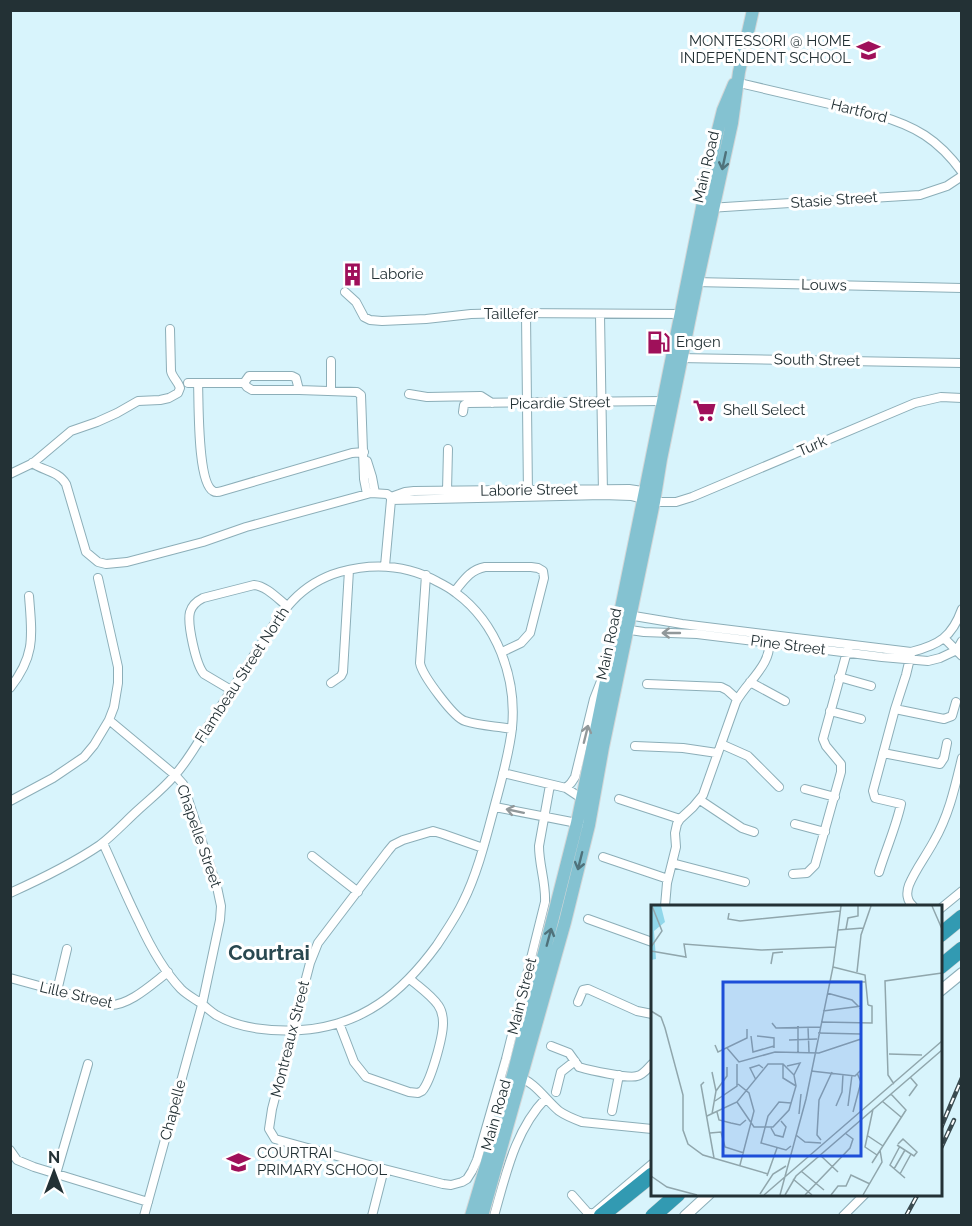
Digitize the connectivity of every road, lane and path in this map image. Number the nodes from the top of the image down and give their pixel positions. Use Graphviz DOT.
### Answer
graph roads {
  1 [pos="753,10"];
  2 [pos="738,79"];
  3 [pos="962,174"];
  4 [pos="707,208"];
  5 [pos="692,282"];
  6 [pos="962,288"];
  7 [pos="345,292"];
  8 [pos="526,314"];
  9 [pos="686,314"];
  10 [pos="600,315"];
  11 [pos="170,329"];
  12 [pos="677,358"];
  13 [pos="331,361"];
  14 [pos="962,363"];
  15 [pos="188,383"];
  16 [pos="198,383"];
  17 [pos="244,383"];
  18 [pos="299,390"];
  19 [pos="331,391"];
  20 [pos="409,394"];
  21 [pos="962,399"];
  22 [pos="663,401"];
  23 [pos="602,402"];
  24 [pos="527,403"];
  25 [pos="492,404"];
  26 [pos="463,412"];
  27 [pos="448,449"];
  28 [pos="364,452"];
  29 [pos="32,463"];
  30 [pos="10,474"];
  31 [pos="603,492"];
  32 [pos="371,494"];
  33 [pos="450,494"];
  34 [pos="528,494"];
  35 [pos="653,498"];
  36 [pos="391,499"];
  37 [pos="385,566"];
  38 [pos="349,570"];
  39 [pos="426,575"];
  40 [pos="98,578"];
  41 [pos="455,591"];
  42 [pos="29,596"];
  43 [pos="287,606"];
  44 [pos="962,609"];
  45 [pos="626,614"];
  46 [pos="623,629"];
  47 [pos="769,639"];
  48 [pos="945,639"];
  49 [pos="962,641"];
  50 [pos="848,649"];
  51 [pos="502,652"];
  52 [pos="959,653"];
  53 [pos="612,654"];
  54 [pos="910,656"];
  55 [pos="839,677"];
  56 [pos="750,682"];
  57 [pos="331,683"];
  58 [pos="647,684"];
  59 [pos="871,686"];
  60 [pos="10,688"];
  61 [pos="231,690"];
  62 [pos="737,699"];
  63 [pos="785,701"];
  64 [pos="956,702"];
  65 [pos="895,709"];
  66 [pos="830,711"];
  67 [pos="861,719"];
  68 [pos="109,720"];
  69 [pos="512,729"];
  70 [pos="947,743"];
  71 [pos="721,744"];
  72 [pos="635,746"];
  73 [pos="717,753"];
  74 [pos="883,753"];
  75 [pos="962,758"];
  76 [pos="503,773"];
  77 [pos="176,775"];
  78 [pos="550,785"];
  79 [pos="778,787"];
  80 [pos="566,788"];
  81 [pos="805,789"];
  82 [pos="835,797"];
  83 [pos="619,799"];
  84 [pos="700,800"];
  85 [pos="10,801"];
  86 [pos="587,802"];
  87 [pos="495,807"];
  88 [pos="543,817"];
  89 [pos="680,819"];
  90 [pos="583,824"];
  91 [pos="795,824"];
  92 [pos="754,832"];
  93 [pos="825,832"];
  94 [pos="103,843"];
  95 [pos="483,848"];
  96 [pos="312,856"];
  97 [pos="603,857"];
  98 [pos="672,863"];
  99 [pos="879,872"];
  100 [pos="793,874"];
  101 [pos="668,879"];
  102 [pos="745,882"];
  103 [pos="962,891"];
  104 [pos="358,892"];
  105 [pos="10,893"];
  106 [pos="665,905"];
  107 [pos="912,905"];
  108 [pos="942,907"];
  109 [pos="962,917"];
  110 [pos="588,919"];
  111 [pos="942,933"];
  112 [pos="651,942"];
  113 [pos="67,949"];
  114 [pos="962,949"];
  115 [pos="942,965"];
  116 [pos="168,972"];
  117 [pos="962,973"];
  118 [pos="10,978"];
  119 [pos="410,979"];
  120 [pos="942,989"];
  121 [pos="57,991"];
  122 [pos="578,1002"];
  123 [pos="202,1005"];
  124 [pos="651,1014"];
  125 [pos="339,1023"];
  126 [pos="291,1031"];
  127 [pos="551,1046"];
  128 [pos="575,1061"];
  129 [pos="88,1064"];
  130 [pos="651,1065"];
  131 [pos="619,1075"];
  132 [pos="518,1076"];
  133 [pos="556,1092"];
  134 [pos="546,1098"];
  135 [pos="612,1112"];
  136 [pos="651,1129"];
  137 [pos="10,1150"];
  138 [pos="651,1165"];
  139 [pos="384,1170"];
  140 [pos="56,1174"];
  141 [pos="651,1176"];
  142 [pos="651,1185"];
  143 [pos="572,1195"];
  144 [pos="676,1196"];
  145 [pos="707,1196"];
  146 [pos="863,1196"];
  147 [pos="148,1202"];
  148 [pos="144,1215"];
  149 [pos="372,1215"];
  150 [pos="471,1215"];
  151 [pos="482,1215"];
  152 [pos="494,1215"];
  153 [pos="601,1215"];
  154 [pos="617,1215"];
  155 [pos="653,1215"];
  156 [pos="685,1215"];
  157 [pos="843,1215"];
  1 -- 2 [label="main road, Main Road"];
  2 -- 3 [label="street, Hartford"];
  2 -- 4 [label="main road, Main Road"];
  3 -- 4 [label="street, Stasie Street"];
  4 -- 5 [label="main road, Main Road"];
  5 -- 6 [label="street, Louws"];
  5 -- 9 [label="main road, Main Road"];
  7 -- 8 [label="street, Taillefer"];
  8 -- 10 [label="street, Taillefer"];
  8 -- 24 [label="street"];
  9 -- 10 [label="street, Taillefer"];
  9 -- 12 [label="main road, Main Road"];
  10 -- 23 [label="street"];
  11 -- 29 [label="street"];
  12 -- 14 [label="street, South Street"];
  12 -- 22 [label="main road, Main Road"];
  12 -- 35 [label="main road, Main Road"];
  13 -- 19 [label="street"];
  15 -- 16 [label="street"];
  16 -- 17 [label="street"];
  16 -- 28 [label="street"];
  17 -- 18 [label="street"];
  17 -- 18 [label="street"];
  18 -- 19 [label="street"];
  19 -- 28 [label="street"];
  20 -- 25 [label="street"];
  21 -- 35 [label="street, Turk"];
  22 -- 23 [label="street, Picardie Street"];
  22 -- 35 [label="main road, Main Road"];
  23 -- 24 [label="street, Picardie Street"];
  23 -- 31 [label="street"];
  24 -- 25 [label="street, Picardie Street"];
  24 -- 34 [label="street"];
  25 -- 26 [label="street, Picardie Street"];
  27 -- 33 [label="street"];
  28 -- 32 [label="street"];
  29 -- 30 [label="street"];
  29 -- 32 [label="street, Laborie Street"];
  31 -- 34 [label="street, Laborie Street"];
  31 -- 35 [label="street, Laborie Street"];
  32 -- 36 [label="street, Laborie Street"];
  33 -- 34 [label="street, Laborie Street"];
  33 -- 36 [label="street, Laborie Street"];
  35 -- 45 [label="main road, Main Road"];
  36 -- 37 [label="street"];
  37 -- 38 [label="street, Flambeau Street North"];
  37 -- 39 [label="street, Flambeau Street North"];
  38 -- 43 [label="street, Flambeau Street North"];
  38 -- 57 [label="street"];
  39 -- 41 [label="street, Flambeau Street North"];
  39 -- 69 [label="street"];
  40 -- 68 [label="street"];
  41 -- 51 [label="street, Flambeau Street North"];
  41 -- 51 [label="street"];
  42 -- 60 [label="street"];
  43 -- 61 [label="street, Flambeau Street North"];
  43 -- 61 [label="street"];
  44 -- 48 [label="street"];
  45 -- 46 [label="main road, Main Road"];
  45 -- 47 [label="street, Pine Street"];
  47 -- 46 [label="street, Pine Street, one-way"];
  46 -- 53 [label="main road, Main Road"];
  46 -- 86 [label="main road, Main Road"];
  47 -- 50 [label="street, Pine Street"];
  47 -- 56 [label="street"];
  48 -- 52 [label="street"];
  48 -- 54 [label="street, Pine Street"];
  49 -- 52 [label="street"];
  50 -- 54 [label="street, Pine Street"];
  50 -- 55 [label="street"];
  51 -- 69 [label="street, Flambeau Street North"];
  52 -- 54 [label="street, Pine Street"];
  80 -- 53 [label="street, Main Road, one-way"];
  53 -- 86 [label="main road, Main Road"];
  54 -- 65 [label="street"];
  55 -- 59 [label="street"];
  55 -- 66 [label="street"];
  56 -- 62 [label="street"];
  56 -- 63 [label="street"];
  58 -- 62 [label="street"];
  61 -- 77 [label="street, Flambeau Street North"];
  62 -- 71 [label="street"];
  64 -- 65 [label="street"];
  65 -- 74 [label="street"];
  66 -- 67 [label="street"];
  66 -- 82 [label="street"];
  68 -- 77 [label="street"];
  68 -- 85 [label="street"];
  69 -- 76 [label="street, Flambeau Street North"];
  70 -- 74 [label="street"];
  71 -- 73 [label="street"];
  71 -- 79 [label="street"];
  72 -- 73 [label="street"];
  73 -- 84 [label="street"];
  74 -- 99 [label="street"];
  75 -- 107 [label="street"];
  76 -- 78 [label="street"];
  76 -- 87 [label="street, Flambeau Street North"];
  77 -- 94 [label="street, Flambeau Street North"];
  77 -- 123 [label="street, Chapelle Street"];
  78 -- 80 [label="street"];
  78 -- 88 [label="street, Main Street"];
  80 -- 86 [label="street"];
  81 -- 82 [label="street"];
  82 -- 93 [label="street"];
  83 -- 89 [label="street"];
  84 -- 89 [label="street"];
  84 -- 92 [label="street"];
  86 -- 90 [label="main road, Main Road"];
  88 -- 87 [label="street, one-way"];
  87 -- 95 [label="street, Flambeau Street North"];
  88 -- 90 [label="street"];
  88 -- 139 [label="street, Main Street"];
  89 -- 98 [label="street"];
  90 -- 132 [label="main road, Main Road"];
  91 -- 93 [label="street"];
  93 -- 100 [label="street"];
  94 -- 105 [label="street, Flambeau Street North"];
  94 -- 116 [label="street, Flambeau Street North"];
  95 -- 104 [label="street, Montreaux Street"];
  95 -- 119 [label="street, Flambeau Street North"];
  96 -- 104 [label="street"];
  97 -- 101 [label="street"];
  98 -- 101 [label="street"];
  98 -- 102 [label="street"];
  101 -- 106 [label="street"];
  103 -- 108 [label="street"];
  104 -- 126 [label="street, Montreaux Street"];
  109 -- 111 [label="highway"];
  110 -- 112 [label="street"];
  113 -- 121 [label="street"];
  114 -- 115 [label="highway"];
  116 -- 121 [label="street, Lille Street"];
  116 -- 123 [label="street, Flambeau Street North"];
  117 -- 120 [label="street"];
  118 -- 121 [label="street, Lille Street"];
  119 -- 125 [label="street, Flambeau Street North"];
  119 -- 125 [label="street"];
  122 -- 124 [label="street"];
  123 -- 126 [label="street, Flambeau Street North"];
  123 -- 147 [label="street, Chapelle"];
  125 -- 126 [label="street, Flambeau Street North"];
  126 -- 139 [label="street, Montreaux Street"];
  127 -- 128 [label="street"];
  128 -- 131 [label="street"];
  128 -- 133 [label="street"];
  129 -- 140 [label="street"];
  130 -- 131 [label="street"];
  131 -- 135 [label="street"];
  132 -- 134 [label="street"];
  132 -- 150 [label="main road, Main Road"];
  132 -- 151 [label="main road, Main Road"];
  134 -- 136 [label="street"];
  134 -- 152 [label="street"];
  137 -- 140 [label="street"];
  138 -- 143 [label="street"];
  139 -- 149 [label="street"];
  140 -- 147 [label="street"];
  141 -- 153 [label="highway"];
  142 -- 154 [label="highway"];
  144 -- 155 [label="highway"];
  145 -- 156 [label="street"];
  146 -- 157 [label="street"];
  147 -- 148 [label="street, Chapelle"];
}
